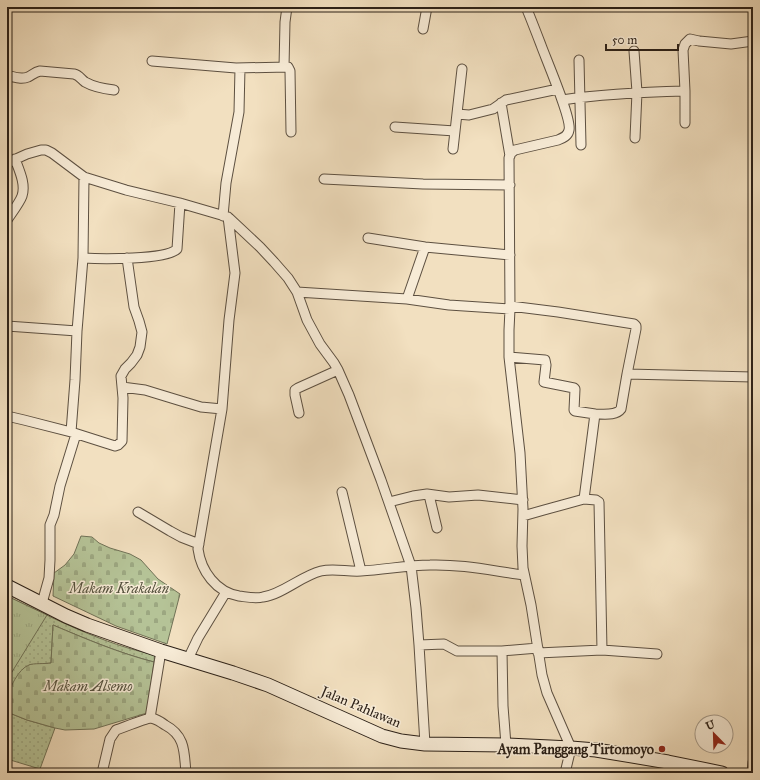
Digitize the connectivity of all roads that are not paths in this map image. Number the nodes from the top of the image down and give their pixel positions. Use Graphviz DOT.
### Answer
graph roads {
  1 [pos="287,7"];
  2 [pos="427,7"];
  3 [pos="526,7"];
  4 [pos="423,29"];
  5 [pos="753,41"];
  6 [pos="634,51"];
  7 [pos="580,60"];
  8 [pos="152,61"];
  9 [pos="284,67"];
  10 [pos="240,68"];
  11 [pos="462,69"];
  12 [pos="7,76"];
  13 [pos="558,89"];
  14 [pos="114,90"];
  15 [pos="685,91"];
  16 [pos="637,92"];
  17 [pos="580,98"];
  18 [pos="562,100"];
  19 [pos="501,103"];
  20 [pos="457,114"];
  21 [pos="686,123"];
  22 [pos="395,127"];
  23 [pos="455,131"];
  24 [pos="290,132"];
  25 [pos="634,138"];
  26 [pos="581,145"];
  27 [pos="453,149"];
  28 [pos="510,156"];
  29 [pos="11,161"];
  30 [pos="84,176"];
  31 [pos="324,179"];
  32 [pos="510,185"];
  33 [pos="180,203"];
  34 [pos="226,216"];
  35 [pos="7,220"];
  36 [pos="368,238"];
  37 [pos="425,247"];
  38 [pos="510,255"];
  39 [pos="83,258"];
  40 [pos="127,258"];
  41 [pos="297,292"];
  42 [pos="407,299"];
  43 [pos="510,308"];
  44 [pos="7,326"];
  45 [pos="77,331"];
  46 [pos="509,357"];
  47 [pos="338,370"];
  48 [pos="627,374"];
  49 [pos="753,377"];
  50 [pos="122,387"];
  51 [pos="222,409"];
  52 [pos="299,413"];
  53 [pos="595,414"];
  54 [pos="7,416"];
  55 [pos="73,433"];
  56 [pos="342,492"];
  57 [pos="429,494"];
  58 [pos="584,499"];
  59 [pos="523,500"];
  60 [pos="389,502"];
  61 [pos="138,512"];
  62 [pos="523,516"];
  63 [pos="437,528"];
  64 [pos="199,544"];
  65 [pos="411,566"];
  66 [pos="361,571"];
  67 [pos="524,575"];
  68 [pos="7,586"];
  69 [pos="226,592"];
  70 [pos="42,603"];
  71 [pos="419,645"];
  72 [pos="538,650"];
  73 [pos="602,650"];
  74 [pos="161,651"];
  75 [pos="502,651"];
  76 [pos="657,654"];
  77 [pos="188,659"];
  78 [pos="150,718"];
  79 [pos="425,744"];
  80 [pos="506,745"];
  81 [pos="571,748"];
  82 [pos="753,762"];
  83 [pos="102,773"];
  84 [pos="186,773"];
  85 [pos="565,773"];
  86 [pos="722,773"];
  87 [pos="752,773"];
  1 -- 9 [label="street"];
  2 -- 4 [label="street"];
  3 -- 13 [label="street"];
  5 -- 15 [label="street"];
  6 -- 16 [label="street"];
  7 -- 17 [label="street"];
  8 -- 10 [label="street"];
  9 -- 10 [label="street"];
  9 -- 24 [label="street"];
  10 -- 34 [label="street"];
  11 -- 20 [label="street"];
  12 -- 14 [label="street"];
  13 -- 18 [label="street"];
  13 -- 19 [label="street"];
  15 -- 16 [label="street"];
  15 -- 21 [label="street"];
  16 -- 17 [label="street"];
  16 -- 25 [label="street"];
  17 -- 18 [label="street"];
  17 -- 26 [label="street"];
  18 -- 28 [label="street"];
  19 -- 20 [label="street"];
  19 -- 28 [label="street"];
  20 -- 23 [label="street"];
  22 -- 23 [label="street"];
  23 -- 27 [label="street"];
  28 -- 32 [label="street"];
  29 -- 30 [label="street"];
  29 -- 35 [label="street"];
  30 -- 33 [label="street"];
  30 -- 39 [label="street"];
  31 -- 32 [label="street"];
  32 -- 38 [label="street"];
  33 -- 34 [label="street"];
  33 -- 40 [label="street"];
  34 -- 41 [label="street"];
  34 -- 51 [label="street"];
  36 -- 37 [label="street"];
  37 -- 38 [label="street"];
  37 -- 42 [label="street"];
  38 -- 43 [label="street"];
  39 -- 40 [label="street"];
  39 -- 45 [label="street"];
  40 -- 50 [label="street"];
  41 -- 42 [label="street"];
  41 -- 47 [label="street"];
  42 -- 43 [label="street"];
  43 -- 46 [label="street"];
  43 -- 48 [label="street"];
  44 -- 45 [label="street"];
  45 -- 55 [label="street"];
  46 -- 53 [label="street"];
  46 -- 59 [label="street"];
  47 -- 52 [label="street"];
  47 -- 60 [label="street"];
  48 -- 49 [label="street"];
  48 -- 53 [label="street"];
  50 -- 51 [label="street"];
  50 -- 55 [label="street"];
  51 -- 64 [label="street"];
  53 -- 58 [label="street"];
  54 -- 55 [label="street"];
  55 -- 70 [label="street"];
  56 -- 66 [label="street"];
  57 -- 59 [label="street"];
  57 -- 60 [label="street"];
  57 -- 63 [label="street"];
  58 -- 62 [label="street"];
  58 -- 73 [label="street"];
  59 -- 62 [label="street"];
  60 -- 65 [label="street"];
  61 -- 64 [label="street"];
  62 -- 67 [label="street"];
  64 -- 69 [label="street"];
  65 -- 66 [label="street"];
  65 -- 67 [label="street"];
  65 -- 71 [label="street"];
  66 -- 69 [label="street"];
  67 -- 72 [label="street"];
  68 -- 70 [label="main road, Jalan Pahlawan"];
  69 -- 77 [label="street"];
  70 -- 74 [label="main road, Jalan Pahlawan"];
  71 -- 75 [label="street"];
  71 -- 79 [label="street"];
  72 -- 73 [label="street"];
  72 -- 75 [label="street"];
  72 -- 81 [label="street"];
  73 -- 76 [label="street"];
  74 -- 77 [label="main road, Jalan Pahlawan"];
  74 -- 78 [label="street"];
  75 -- 80 [label="street"];
  77 -- 79 [label="main road, Jalan Pahlawan"];
  78 -- 83 [label="street"];
  78 -- 84 [label="street"];
  79 -- 80 [label="main road, Jalan Pahlawan"];
  80 -- 81 [label="main road, Jalan Pahlawan"];
  81 -- 85 [label="street"];
  81 -- 86 [label="main road, Jalan Pahlawan"];
  82 -- 87 [label="street"];
}
